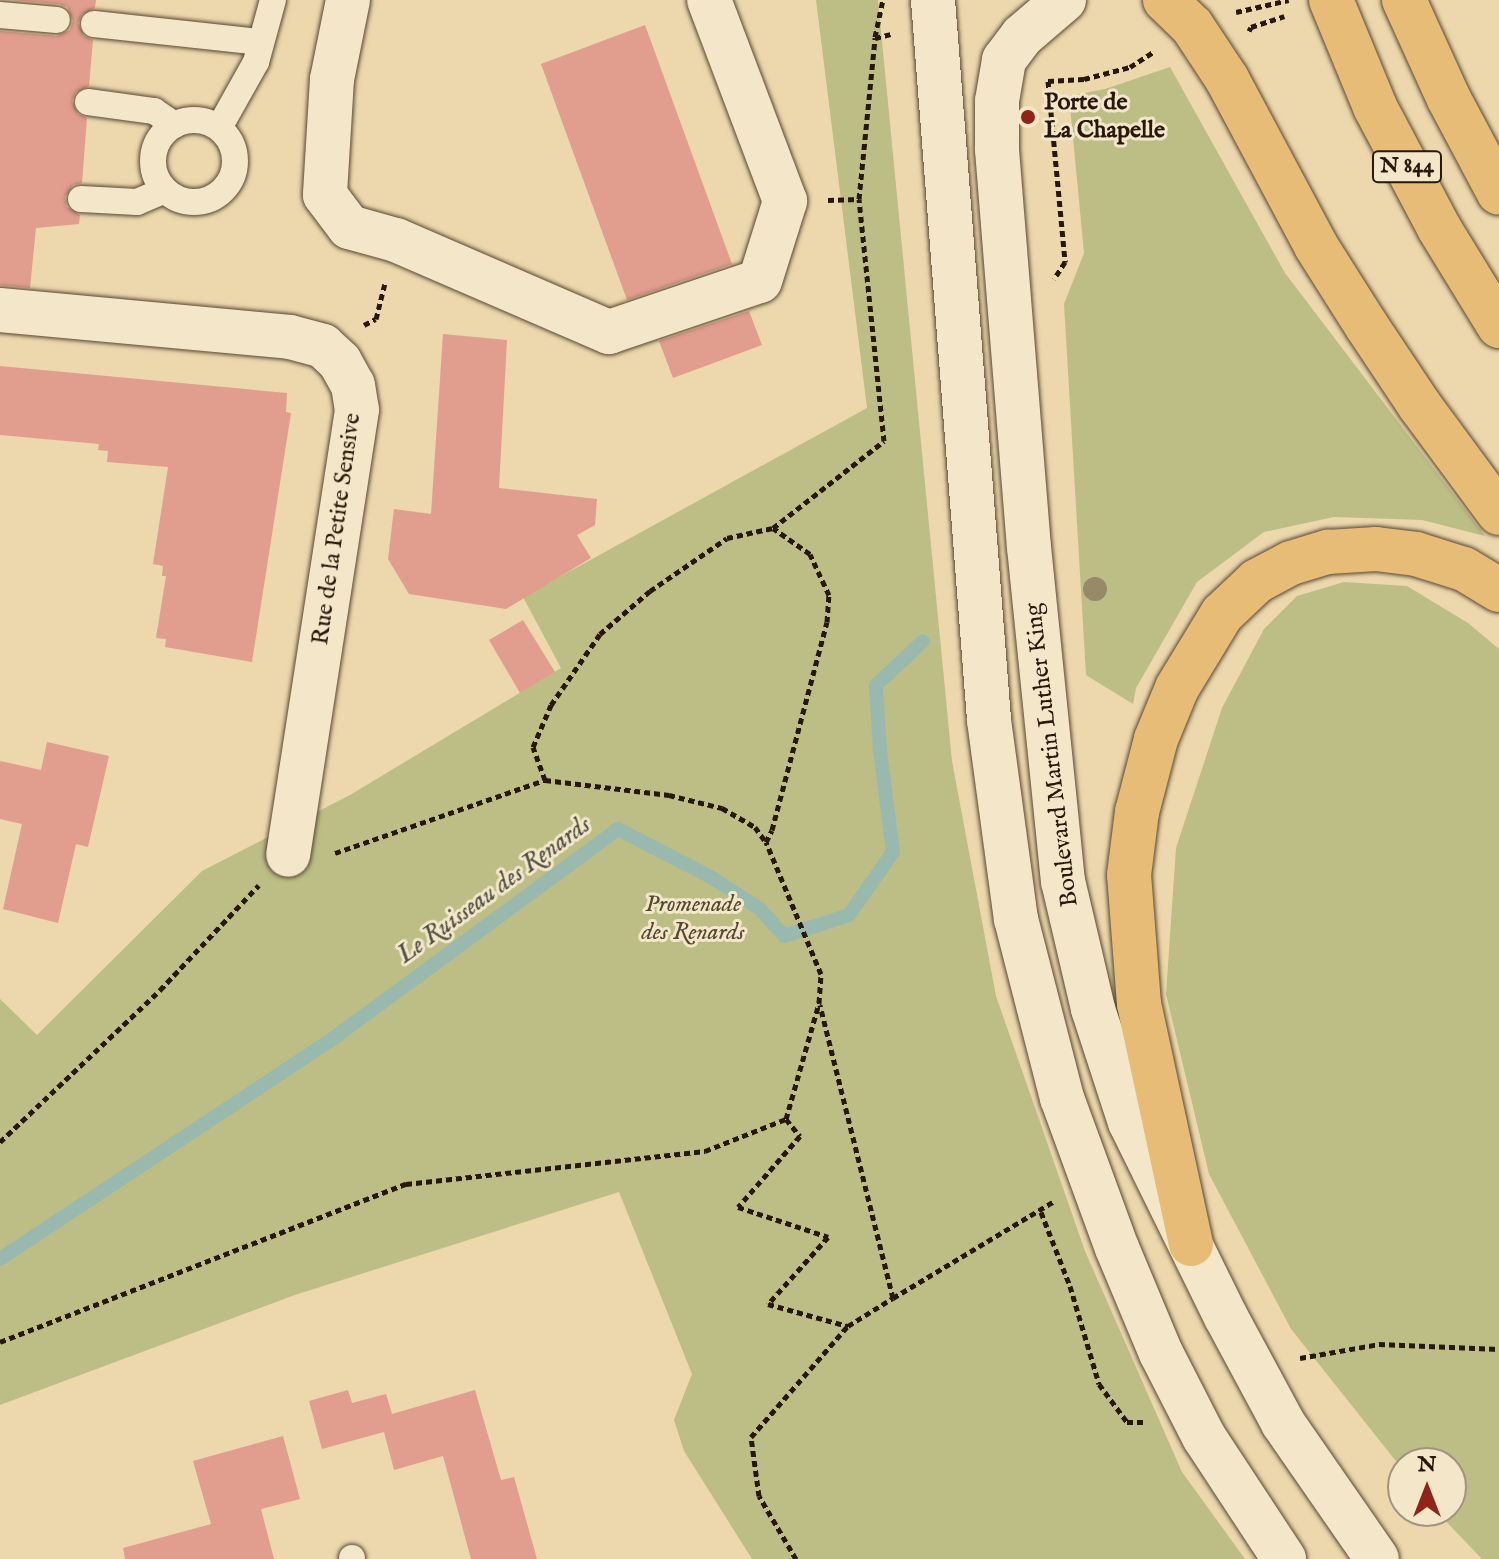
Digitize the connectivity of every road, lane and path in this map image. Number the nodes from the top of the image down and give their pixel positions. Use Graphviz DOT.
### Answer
graph roads {
  1 [pos="273,0"];
  2 [pos="348,0"];
  3 [pos="709,0"];
  4 [pos="883,0"];
  5 [pos="1064,0"];
  6 [pos="1165,0"];
  7 [pos="1331,0"];
  8 [pos="1404,0"];
  9 [pos="1278,4"];
  10 [pos="934,10"];
  11 [pos="1227,13"];
  12 [pos="0,15"];
  13 [pos="57,20"];
  14 [pos="94,24"];
  15 [pos="875,38"];
  16 [pos="261,42"];
  17 [pos="1158,49"];
  18 [pos="88,102"];
  19 [pos="175,125"];
  20 [pos="219,128"];
  21 [pos="165,190"];
  22 [pos="1499,193"];
  23 [pos="81,199"];
  24 [pos="396,240"];
  25 [pos="1046,291"];
  26 [pos="0,310"];
  27 [pos="1499,326"];
  28 [pos="323,346"];
  29 [pos="1499,513"];
  30 [pos="773,528"];
  31 [pos="1499,590"];
  32 [pos="545,780"];
  33 [pos="766,842"];
  34 [pos="288,855"];
  35 [pos="819,1003"];
  36 [pos="786,1119"];
  37 [pos="0,1142"];
  38 [pos="1092,1172"];
  39 [pos="1041,1212"];
  40 [pos="1191,1244"];
  41 [pos="893,1298"];
  42 [pos="848,1326"];
  43 [pos="0,1342"];
  44 [pos="1499,1349"];
  45 [pos="1252,1365"];
  46 [pos="1185,1401"];
  47 [pos="796,1559"];
  48 [pos="1284,1559"];
  49 [pos="1377,1559"];
  1 -- 16 [label="lane"];
  2 -- 24 [label="main road"];
  3 -- 24 [label="main road"];
  4 -- 15 [label="path"];
  5 -- 40 [label="main road, Boulevard Martin Luther King"];
  6 -- 29 [label="highway"];
  7 -- 27 [label="highway, N 844"];
  8 -- 22 [label="highway, N 844"];
  9 -- 11 [label="path"];
  10 -- 15 [label="path"];
  10 -- 38 [label="main road"];
  12 -- 13 [label="lane"];
  14 -- 16 [label="lane"];
  15 -- 30 [label="path"];
  16 -- 20 [label="lane"];
  17 -- 25 [label="path"];
  18 -- 19 [label="lane"];
  19 -- 20 [label="lane"];
  19 -- 21 [label="lane"];
  20 -- 21 [label="lane"];
  21 -- 23 [label="lane"];
  24 -- 28 [label="path"];
  26 -- 28 [label="main road"];
  28 -- 34 [label="main road, Rue de la Petite Sensive"];
  30 -- 32 [label="path"];
  30 -- 33 [label="path"];
  31 -- 40 [label="highway"];
  32 -- 33 [label="path"];
  32 -- 34 [label="path"];
  33 -- 35 [label="path"];
  34 -- 37 [label="path"];
  35 -- 36 [label="path"];
  35 -- 41 [label="path"];
  36 -- 42 [label="path"];
  36 -- 43 [label="path"];
  38 -- 39 [label="path"];
  38 -- 46 [label="main road"];
  39 -- 41 [label="path"];
  39 -- 46 [label="path"];
  40 -- 45 [label="main road, Boulevard Martin Luther King"];
  41 -- 42 [label="path"];
  42 -- 47 [label="path"];
  44 -- 45 [label="path"];
  45 -- 49 [label="main road, Boulevard Martin Luther King"];
  46 -- 48 [label="main road"];
}
